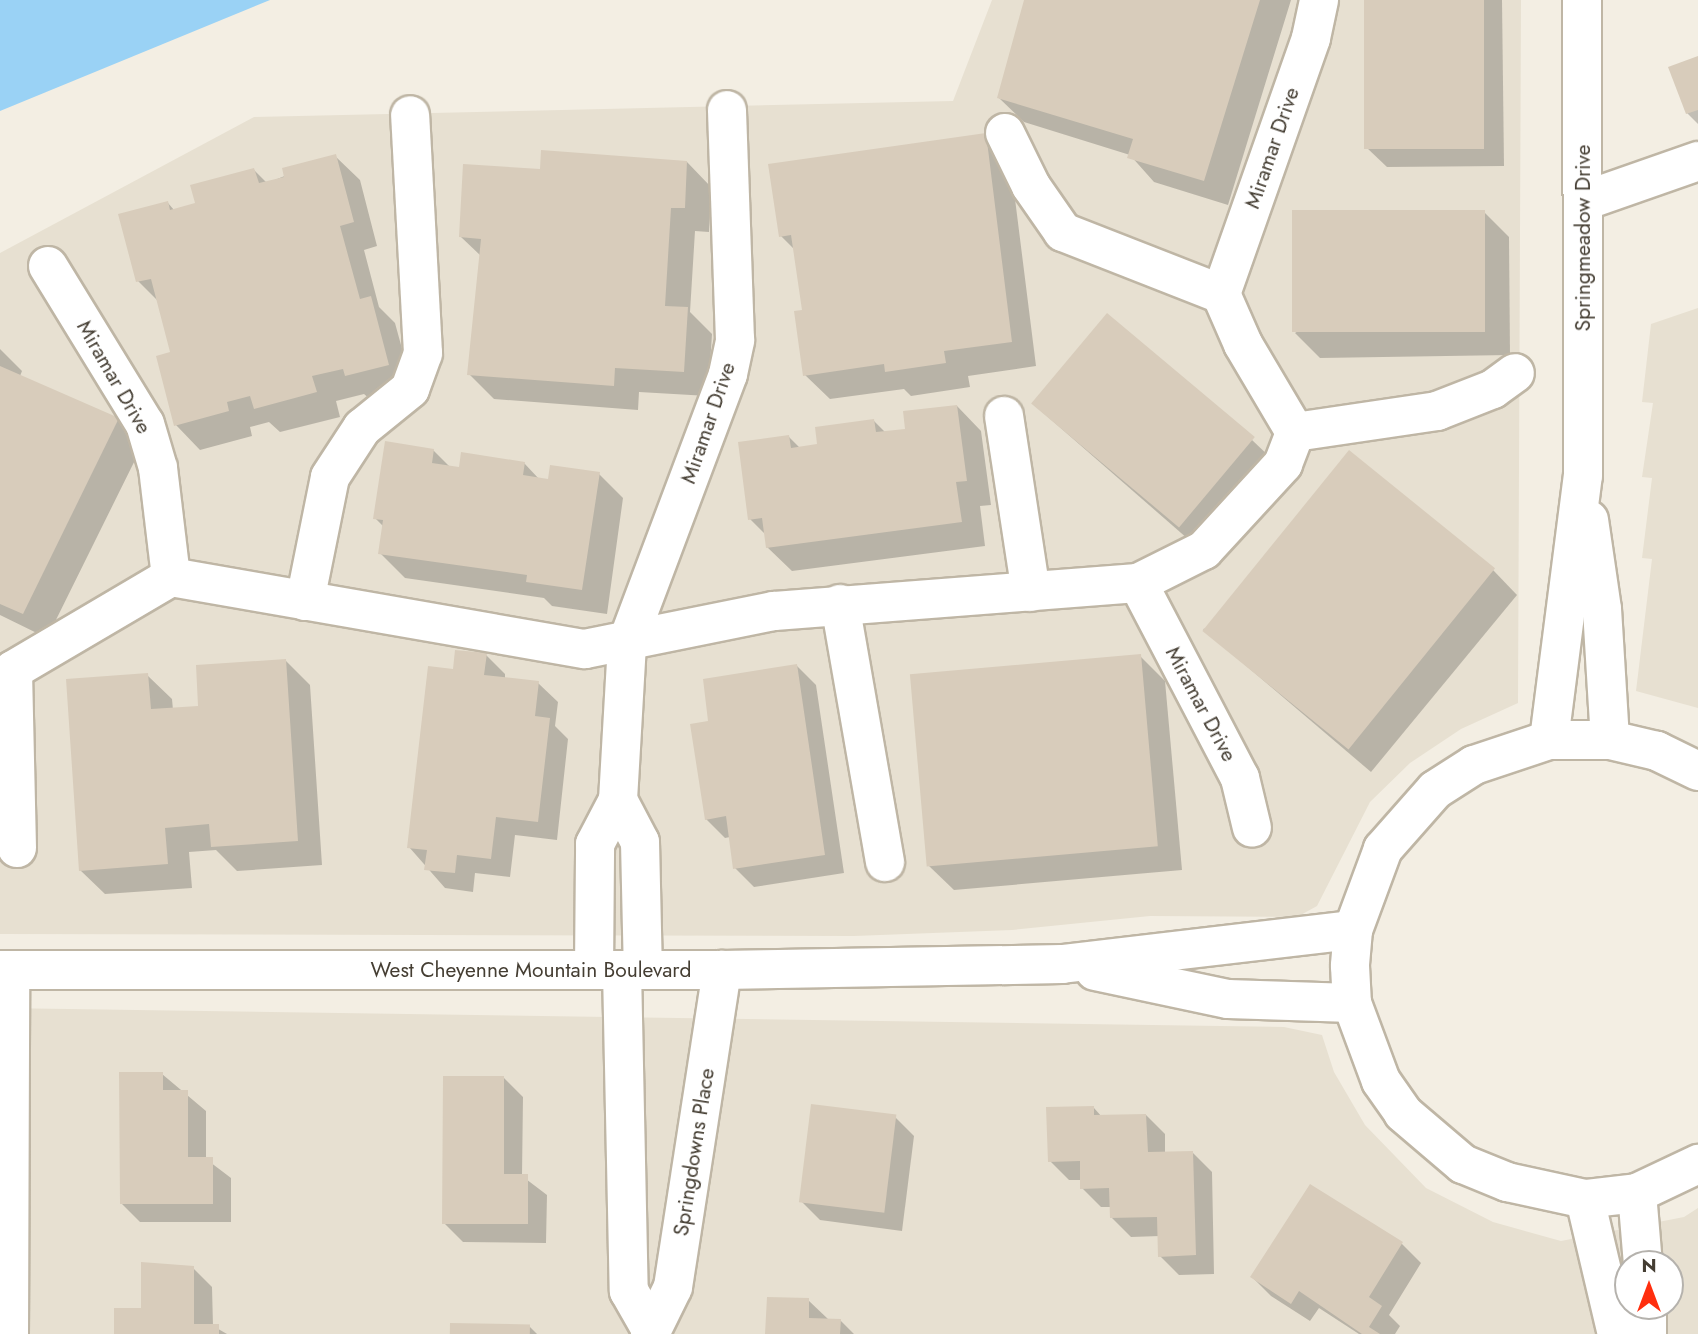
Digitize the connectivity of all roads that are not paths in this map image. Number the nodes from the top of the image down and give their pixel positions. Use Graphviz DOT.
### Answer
graph roads {
  1 [pos="1320,0"];
  2 [pos="1582,0"];
  3 [pos="727,110"];
  4 [pos="410,115"];
  5 [pos="1005,133"];
  6 [pos="1698,161"];
  7 [pos="1584,201"];
  8 [pos="48,266"];
  9 [pos="1221,294"];
  10 [pos="1515,373"];
  11 [pos="1004,416"];
  12 [pos="1295,432"];
  13 [pos="1583,476"];
  14 [pos="171,577"];
  15 [pos="1138,583"];
  16 [pos="1031,592"];
  17 [pos="305,601"];
  18 [pos="841,604"];
  19 [pos="627,643"];
  20 [pos="6,667"];
  21 [pos="1549,740"];
  22 [pos="1610,740"];
  23 [pos="1698,771"];
  24 [pos="1252,828"];
  25 [pos="17,848"];
  26 [pos="885,862"];
  27 [pos="1353,930"];
  28 [pos="1062,964"];
  29 [pos="5,970"];
  30 [pos="620,970"];
  31 [pos="722,970"];
  32 [pos="1352,1003"];
  33 [pos="1698,1164"];
  34 [pos="1637,1193"];
  35 [pos="1584,1199"];
  36 [pos="1642,1250"];
  37 [pos="650,1331"];
  38 [pos="9,1334"];
  39 [pos="1618,1334"];
  1 -- 9 [label="street, Miramar Drive"];
  2 -- 7 [label="street, Springmeadow Drive"];
  3 -- 19 [label="street, Miramar Drive"];
  4 -- 17 [label="street"];
  5 -- 9 [label="street"];
  6 -- 7 [label="street"];
  7 -- 13 [label="street, Springmeadow Drive"];
  8 -- 14 [label="street, Miramar Drive"];
  9 -- 12 [label="street"];
  10 -- 12 [label="street"];
  11 -- 16 [label="street"];
  12 -- 15 [label="street"];
  13 -- 21 [label="street, Springmeadow Drive"];
  13 -- 22 [label="street, Springmeadow Drive"];
  14 -- 17 [label="street"];
  14 -- 20 [label="street"];
  15 -- 16 [label="street"];
  15 -- 24 [label="street, Miramar Drive"];
  16 -- 18 [label="street"];
  17 -- 19 [label="street"];
  18 -- 19 [label="street"];
  18 -- 26 [label="street"];
  19 -- 30 [label="street, Miramar Drive"];
  20 -- 25 [label="street"];
  21 -- 22 [label="street"];
  21 -- 27 [label="street"];
  22 -- 23 [label="street"];
  27 -- 28 [label="street, West Cheyenne Mountain Boulevard"];
  27 -- 32 [label="street"];
  28 -- 31 [label="street, West Cheyenne Mountain Boulevard"];
  28 -- 32 [label="street, West Cheyenne Mountain Boulevard"];
  29 -- 30 [label="street, West Cheyenne Mountain Boulevard"];
  29 -- 38 [label="street"];
  30 -- 31 [label="street, West Cheyenne Mountain Boulevard"];
  30 -- 37 [label="street, Springdowns Place"];
  31 -- 37 [label="street, Springdowns Place"];
  32 -- 35 [label="street"];
  33 -- 34 [label="street"];
  34 -- 35 [label="street"];
  34 -- 36 [label="street"];
  35 -- 39 [label="street"];
}
